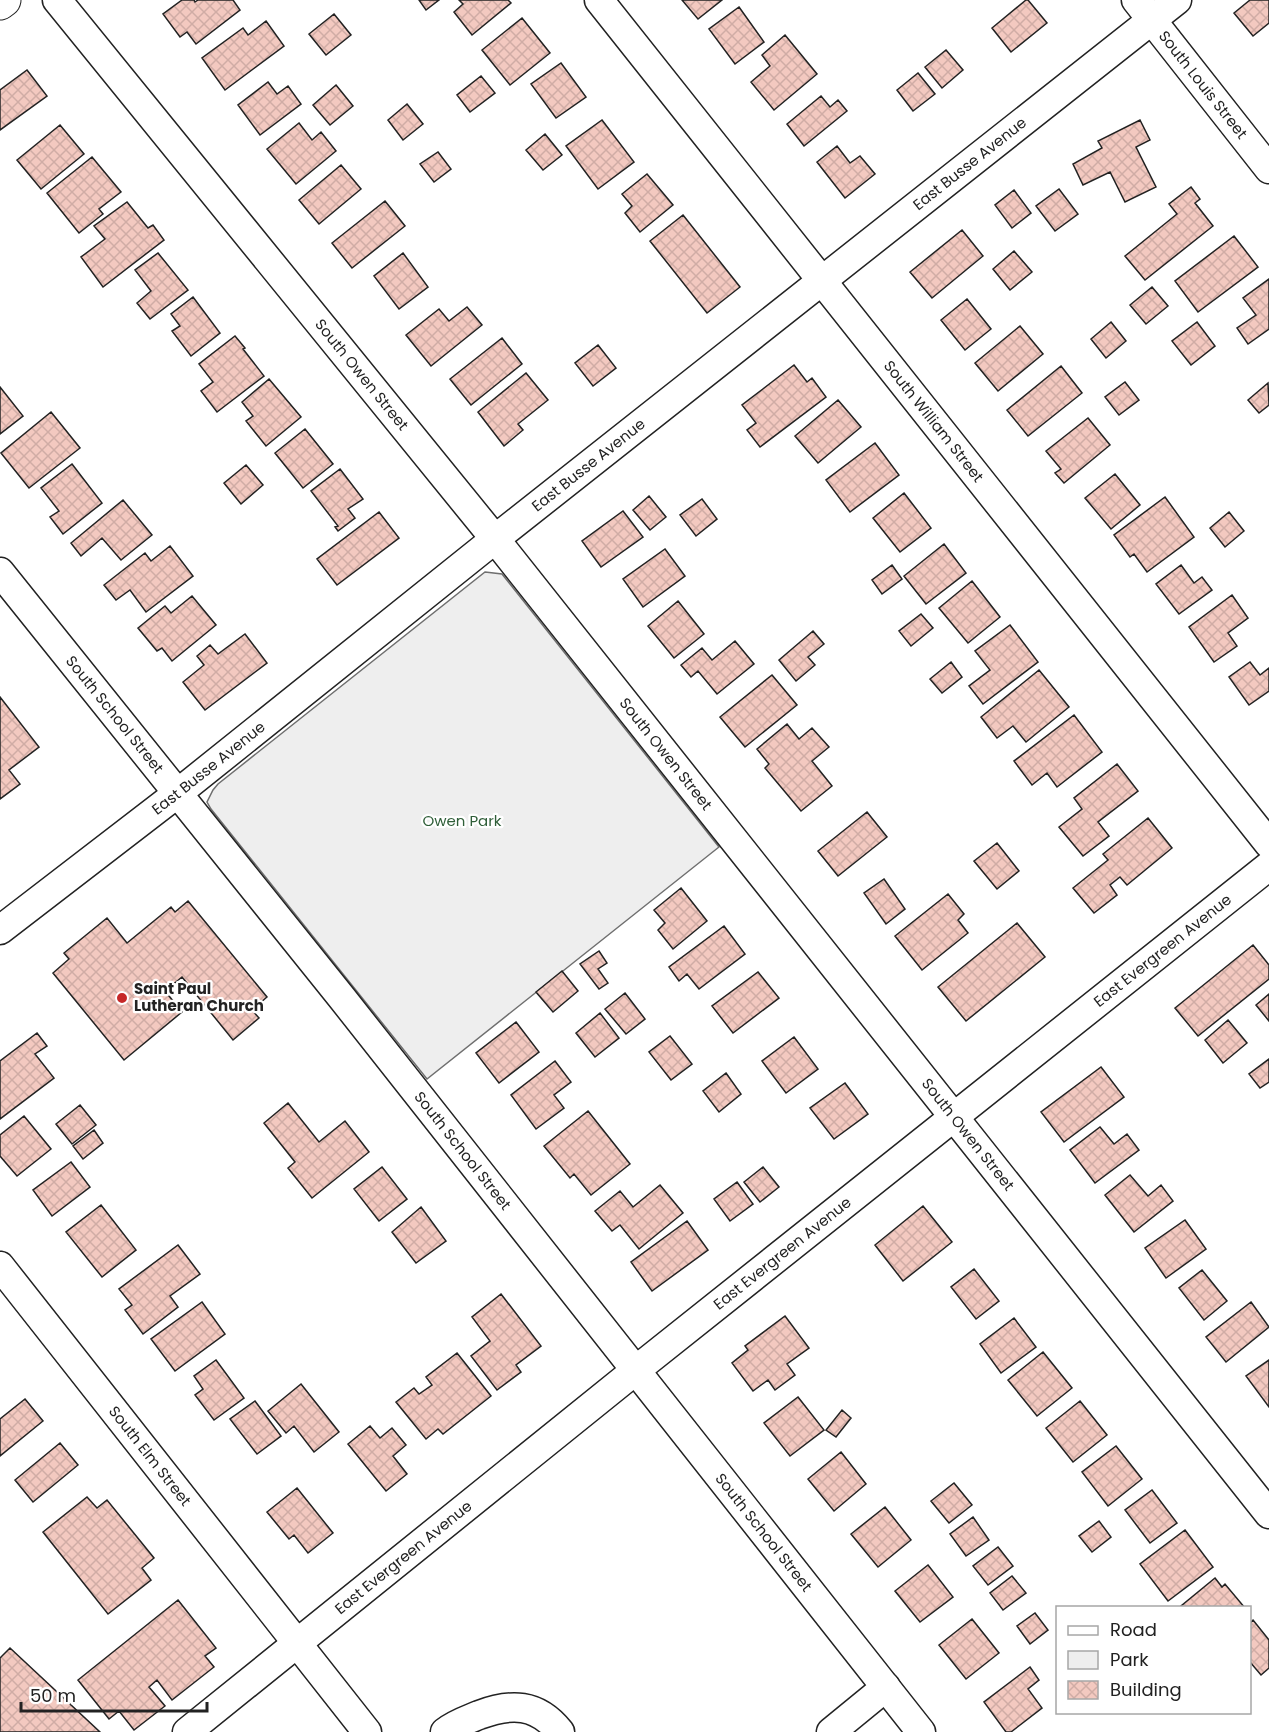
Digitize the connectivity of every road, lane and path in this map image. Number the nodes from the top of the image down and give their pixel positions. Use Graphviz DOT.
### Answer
graph roads {
  1 [pos="4,0"];
  2 [pos="57,0"];
  3 [pos="599,0"];
  4 [pos="1177,0"];
  5 [pos="0,3"];
  6 [pos="1144,10"];
  7 [pos="1269,169"];
  8 [pos="822,282"];
  9 [pos="495,539"];
  10 [pos="0,572"];
  11 [pos="178,793"];
  12 [pos="1269,844"];
  13 [pos="1269,866"];
  14 [pos="0,930"];
  15 [pos="954,1117"];
  16 [pos="0,1266"];
  17 [pos="636,1370"];
  18 [pos="1269,1514"];
  19 [pos="298,1645"];
  20 [pos="886,1687"];
  21 [pos="918,1731"];
  22 [pos="187,1732"];
  23 [pos="367,1732"];
  24 [pos="445,1732"];
  25 [pos="560,1732"];
  26 [pos="831,1732"];
  1 -- 5 [label="main road"];
  2 -- 9 [label="street, South Owen Street"];
  3 -- 8 [label="street, South William Street"];
  4 -- 6 [label="street, East Busse Avenue"];
  6 -- 7 [label="street, South Louis Street"];
  6 -- 8 [label="street, East Busse Avenue"];
  8 -- 9 [label="street, East Busse Avenue"];
  8 -- 12 [label="street, South William Street"];
  9 -- 11 [label="street, East Busse Avenue"];
  9 -- 15 [label="street, South Owen Street"];
  10 -- 11 [label="street, South School Street"];
  11 -- 14 [label="street, East Busse Avenue"];
  11 -- 17 [label="street, South School Street"];
  13 -- 15 [label="street, East Evergreen Avenue"];
  15 -- 17 [label="street, East Evergreen Avenue"];
  15 -- 18 [label="street, South Owen Street"];
  16 -- 19 [label="street, South Elm Street"];
  17 -- 19 [label="street, East Evergreen Avenue"];
  17 -- 20 [label="street, South School Street"];
  19 -- 22 [label="street, East Evergreen Avenue"];
  19 -- 23 [label="street, South Elm Street"];
  20 -- 21 [label="street, South School Street"];
  20 -- 26 [label="street"];
  24 -- 25 [label="street"];
}
